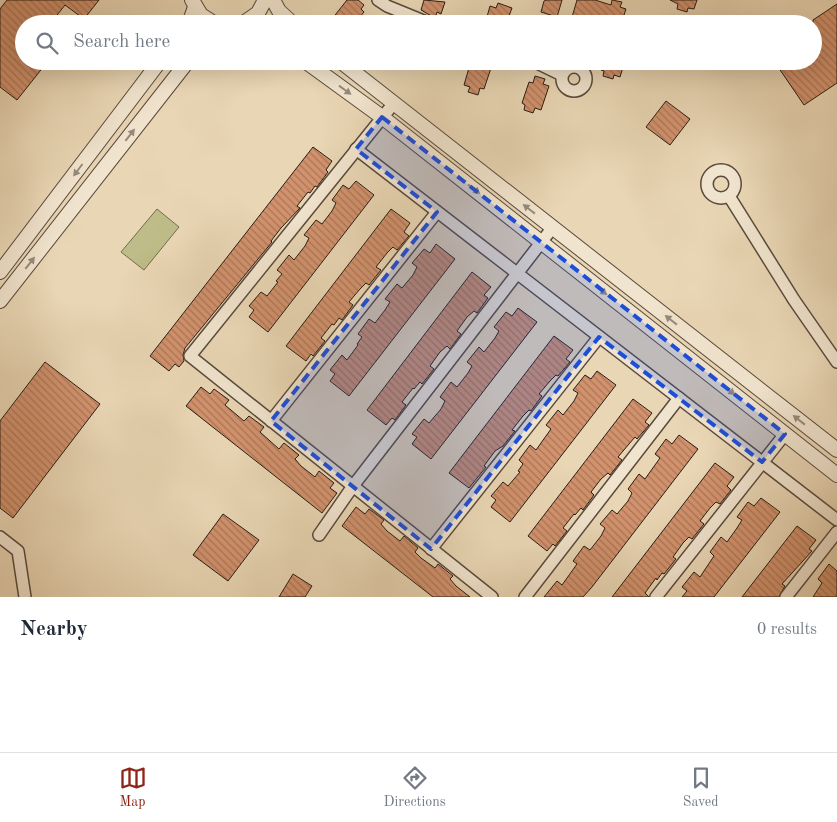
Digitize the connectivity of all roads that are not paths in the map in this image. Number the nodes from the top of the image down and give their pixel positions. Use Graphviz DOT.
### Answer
graph roads {
  1 [pos="265,0"];
  2 [pos="272,0"];
  3 [pos="378,0"];
  4 [pos="194,4"];
  5 [pos="201,15"];
  6 [pos="255,15"];
  7 [pos="283,15"];
  8 [pos="409,15"];
  9 [pos="153,70"];
  10 [pos="181,70"];
  11 [pos="317,70"];
  12 [pos="352,70"];
  13 [pos="552,70"];
  14 [pos="562,75"];
  15 [pos="394,103"];
  16 [pos="382,117"];
  17 [pos="356,149"];
  18 [pos="729,196"];
  19 [pos="437,212"];
  20 [pos="553,227"];
  21 [pos="541,242"];
  22 [pos="0,272"];
  23 [pos="517,273"];
  24 [pos="0,301"];
  25 [pos="599,337"];
  26 [pos="837,362"];
  27 [pos="679,398"];
  28 [pos="271,421"];
  29 [pos="784,434"];
  30 [pos="837,450"];
  31 [pos="762,462"];
  32 [pos="837,475"];
  33 [pos="352,486"];
  34 [pos="837,520"];
  35 [pos="837,532"];
  36 [pos="319,535"];
  37 [pos="0,537"];
  38 [pos="431,548"];
  39 [pos="25,597"];
  40 [pos="492,597"];
  41 [pos="525,597"];
  42 [pos="656,597"];
  43 [pos="786,597"];
  1 -- 6 [label="street"];
  2 -- 7 [label="street"];
  3 -- 8 [label="street"];
  4 -- 5 [label="street"];
  9 -- 22 [label="street, one-way"];
  24 -- 10 [label="street, one-way"];
  11 -- 16 [label="street, one-way"];
  12 -- 15 [label="street"];
  13 -- 14 [label="street"];
  15 -- 16 [label="street"];
  20 -- 15 [label="street, one-way"];
  16 -- 17 [label="street"];
  16 -- 21 [label="street, one-way"];
  17 -- 19 [label="street"];
  17 -- 28 [label="street"];
  18 -- 26 [label="street"];
  19 -- 23 [label="street"];
  19 -- 28 [label="street"];
  20 -- 21 [label="street"];
  30 -- 20 [label="street, one-way"];
  21 -- 23 [label="street"];
  21 -- 29 [label="street, one-way"];
  23 -- 25 [label="street"];
  23 -- 33 [label="street"];
  25 -- 27 [label="street"];
  25 -- 38 [label="street"];
  27 -- 31 [label="street"];
  27 -- 41 [label="street"];
  28 -- 33 [label="street"];
  29 -- 31 [label="street"];
  29 -- 32 [label="street"];
  31 -- 34 [label="street"];
  31 -- 42 [label="street"];
  33 -- 36 [label="street"];
  33 -- 38 [label="street"];
  35 -- 43 [label="street"];
  37 -- 39 [label="street"];
  38 -- 40 [label="street"];
}
